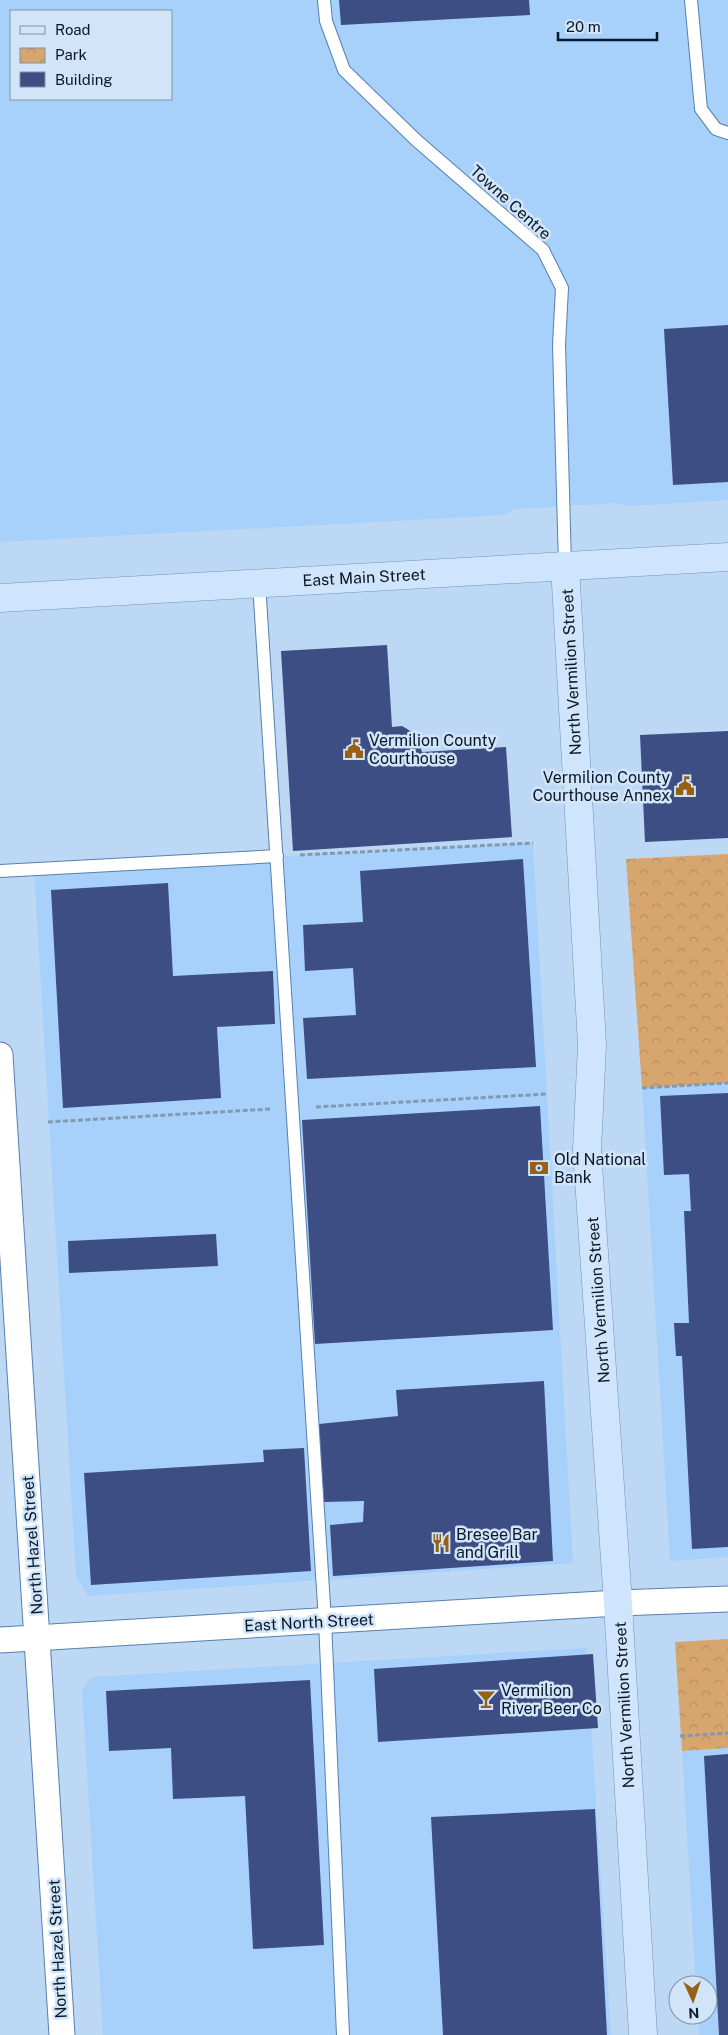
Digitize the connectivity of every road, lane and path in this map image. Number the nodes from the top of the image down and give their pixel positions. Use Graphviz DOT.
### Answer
graph roads {
  1 [pos="324,0"];
  2 [pos="691,0"];
  3 [pos="728,133"];
  4 [pos="728,557"];
  5 [pos="565,566"];
  6 [pos="259,584"];
  7 [pos="0,598"];
  8 [pos="533,843"];
  9 [pos="277,856"];
  10 [pos="0,871"];
  11 [pos="0,1055"];
  12 [pos="728,1083"];
  13 [pos="642,1088"];
  14 [pos="2,1125"];
  15 [pos="728,1598"];
  16 [pos="618,1603"];
  17 [pos="325,1621"];
  18 [pos="38,1638"];
  19 [pos="0,1640"];
  20 [pos="728,1733"];
  21 [pos="680,1736"];
  22 [pos="62,2035"];
  23 [pos="343,2035"];
  24 [pos="643,2035"];
  1 -- 5 [label="lane, Towne Centre"];
  2 -- 3 [label="lane"];
  4 -- 5 [label="main road, East Main Street"];
  5 -- 6 [label="main road, East Main Street"];
  5 -- 16 [label="main road, North Vermilion Street"];
  6 -- 7 [label="main road, East Main Street"];
  6 -- 9 [label="lane"];
  8 -- 9 [label="path"];
  9 -- 10 [label="lane"];
  9 -- 17 [label="lane"];
  11 -- 14 [label="street, North Hazel Street"];
  12 -- 13 [label="path"];
  14 -- 18 [label="street, North Hazel Street"];
  15 -- 16 [label="street, East North Street"];
  16 -- 17 [label="street, East North Street"];
  16 -- 24 [label="main road, North Vermilion Street"];
  17 -- 18 [label="street, East North Street"];
  17 -- 23 [label="lane"];
  18 -- 19 [label="street, East North Street"];
  18 -- 22 [label="street, North Hazel Street"];
  20 -- 21 [label="path"];
}
